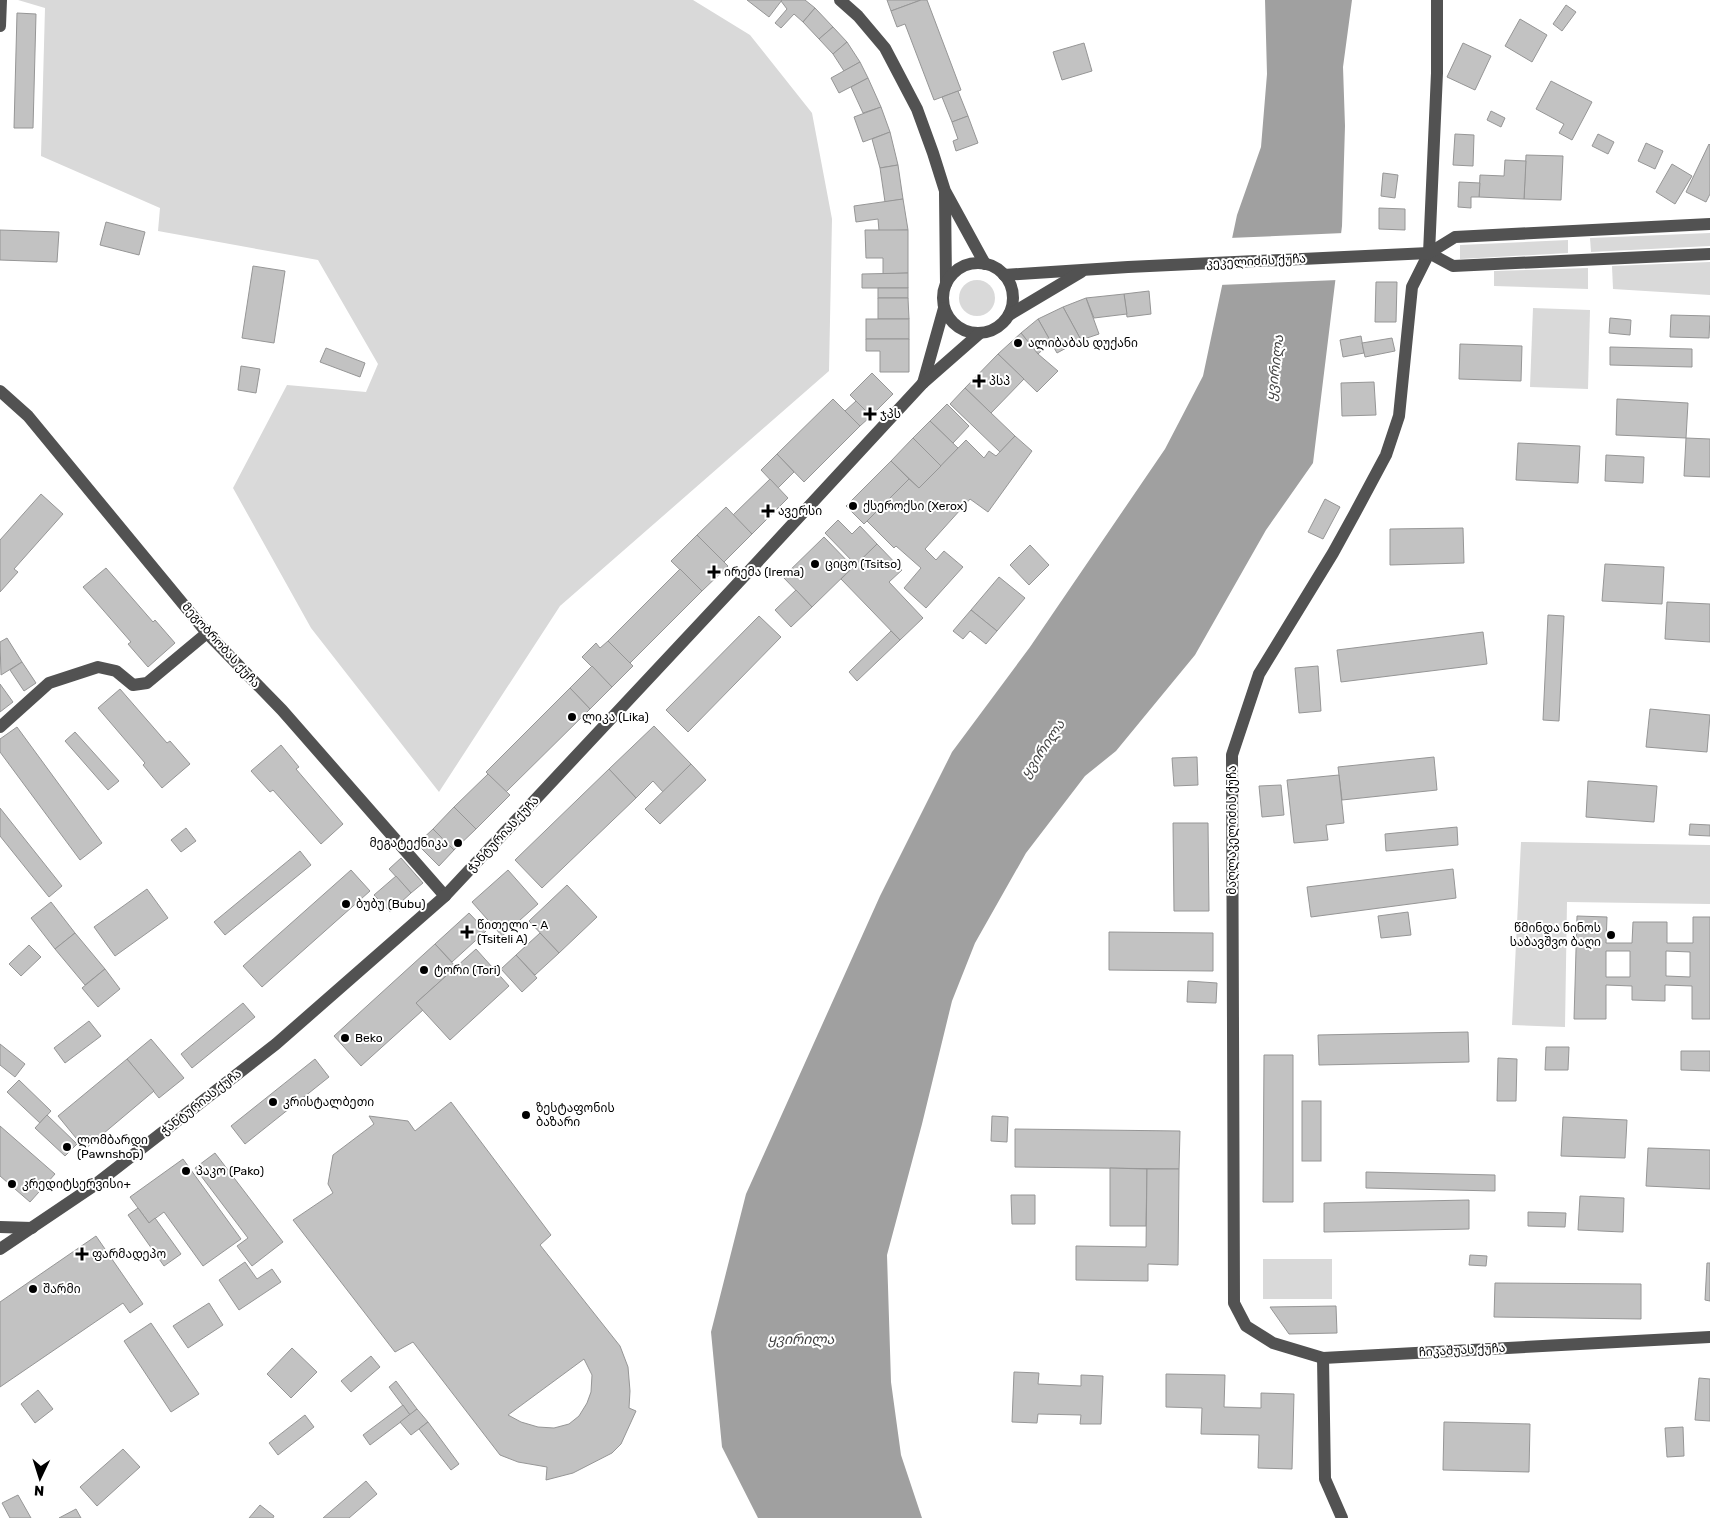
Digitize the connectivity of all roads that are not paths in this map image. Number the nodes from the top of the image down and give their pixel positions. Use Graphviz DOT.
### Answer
graph roads {
  1 [pos="2,0"];
  2 [pos="840,0"];
  3 [pos="1437,0"];
  4 [pos="0,26"];
  5 [pos="945,191"];
  6 [pos="1710,224"];
  7 [pos="1429,253"];
  8 [pos="1710,254"];
  9 [pos="985,264"];
  10 [pos="1083,270"];
  11 [pos="1004,274"];
  12 [pos="946,284"];
  13 [pos="944,308"];
  14 [pos="1009,315"];
  15 [pos="980,333"];
  16 [pos="922,383"];
  17 [pos="0,391"];
  18 [pos="207,633"];
  19 [pos="0,727"];
  20 [pos="444,896"];
  21 [pos="0,1226"];
  22 [pos="32,1228"];
  23 [pos="0,1248"];
  24 [pos="1234,1303"];
  25 [pos="1710,1337"];
  26 [pos="1323,1358"];
  27 [pos="1342,1518"];
  1 -- 4 [label="street"];
  2 -- 5 [label="street"];
  3 -- 7 [label="street"];
  5 -- 9 [label="street"];
  5 -- 12 [label="street"];
  6 -- 7 [label="street, კეკელიძის ქუჩა"];
  7 -- 8 [label="street"];
  7 -- 10 [label="street, კეკელიძის ქუჩა"];
  7 -- 24 [label="street, მაღლაკელიძის ქუჩა"];
  9 -- 11 [label="street"];
  9 -- 12 [label="street"];
  10 -- 11 [label="street, კეკელიძის ქუჩა"];
  10 -- 14 [label="street, კეკელიძის ქუჩა"];
  11 -- 14 [label="street"];
  12 -- 13 [label="street"];
  13 -- 15 [label="street"];
  13 -- 16 [label="street, ჭანტურიას ქუჩა"];
  14 -- 15 [label="street"];
  15 -- 16 [label="street, ჭანტურიას ქუჩა"];
  16 -- 20 [label="street, ჭანტურიას ქუჩა"];
  17 -- 18 [label="street, მეგობრობას ქუჩა"];
  18 -- 19 [label="street"];
  18 -- 20 [label="street, მეგობრობას ქუჩა"];
  20 -- 22 [label="street, ჭანტურიას ქუჩა"];
  21 -- 22 [label="street"];
  22 -- 23 [label="street, ჭანტურიას ქუჩა"];
  24 -- 26 [label="street, ჩიკაშუას ქუჩა"];
  25 -- 26 [label="street, ჩიკაშუას ქუჩა"];
  26 -- 27 [label="street"];
}
